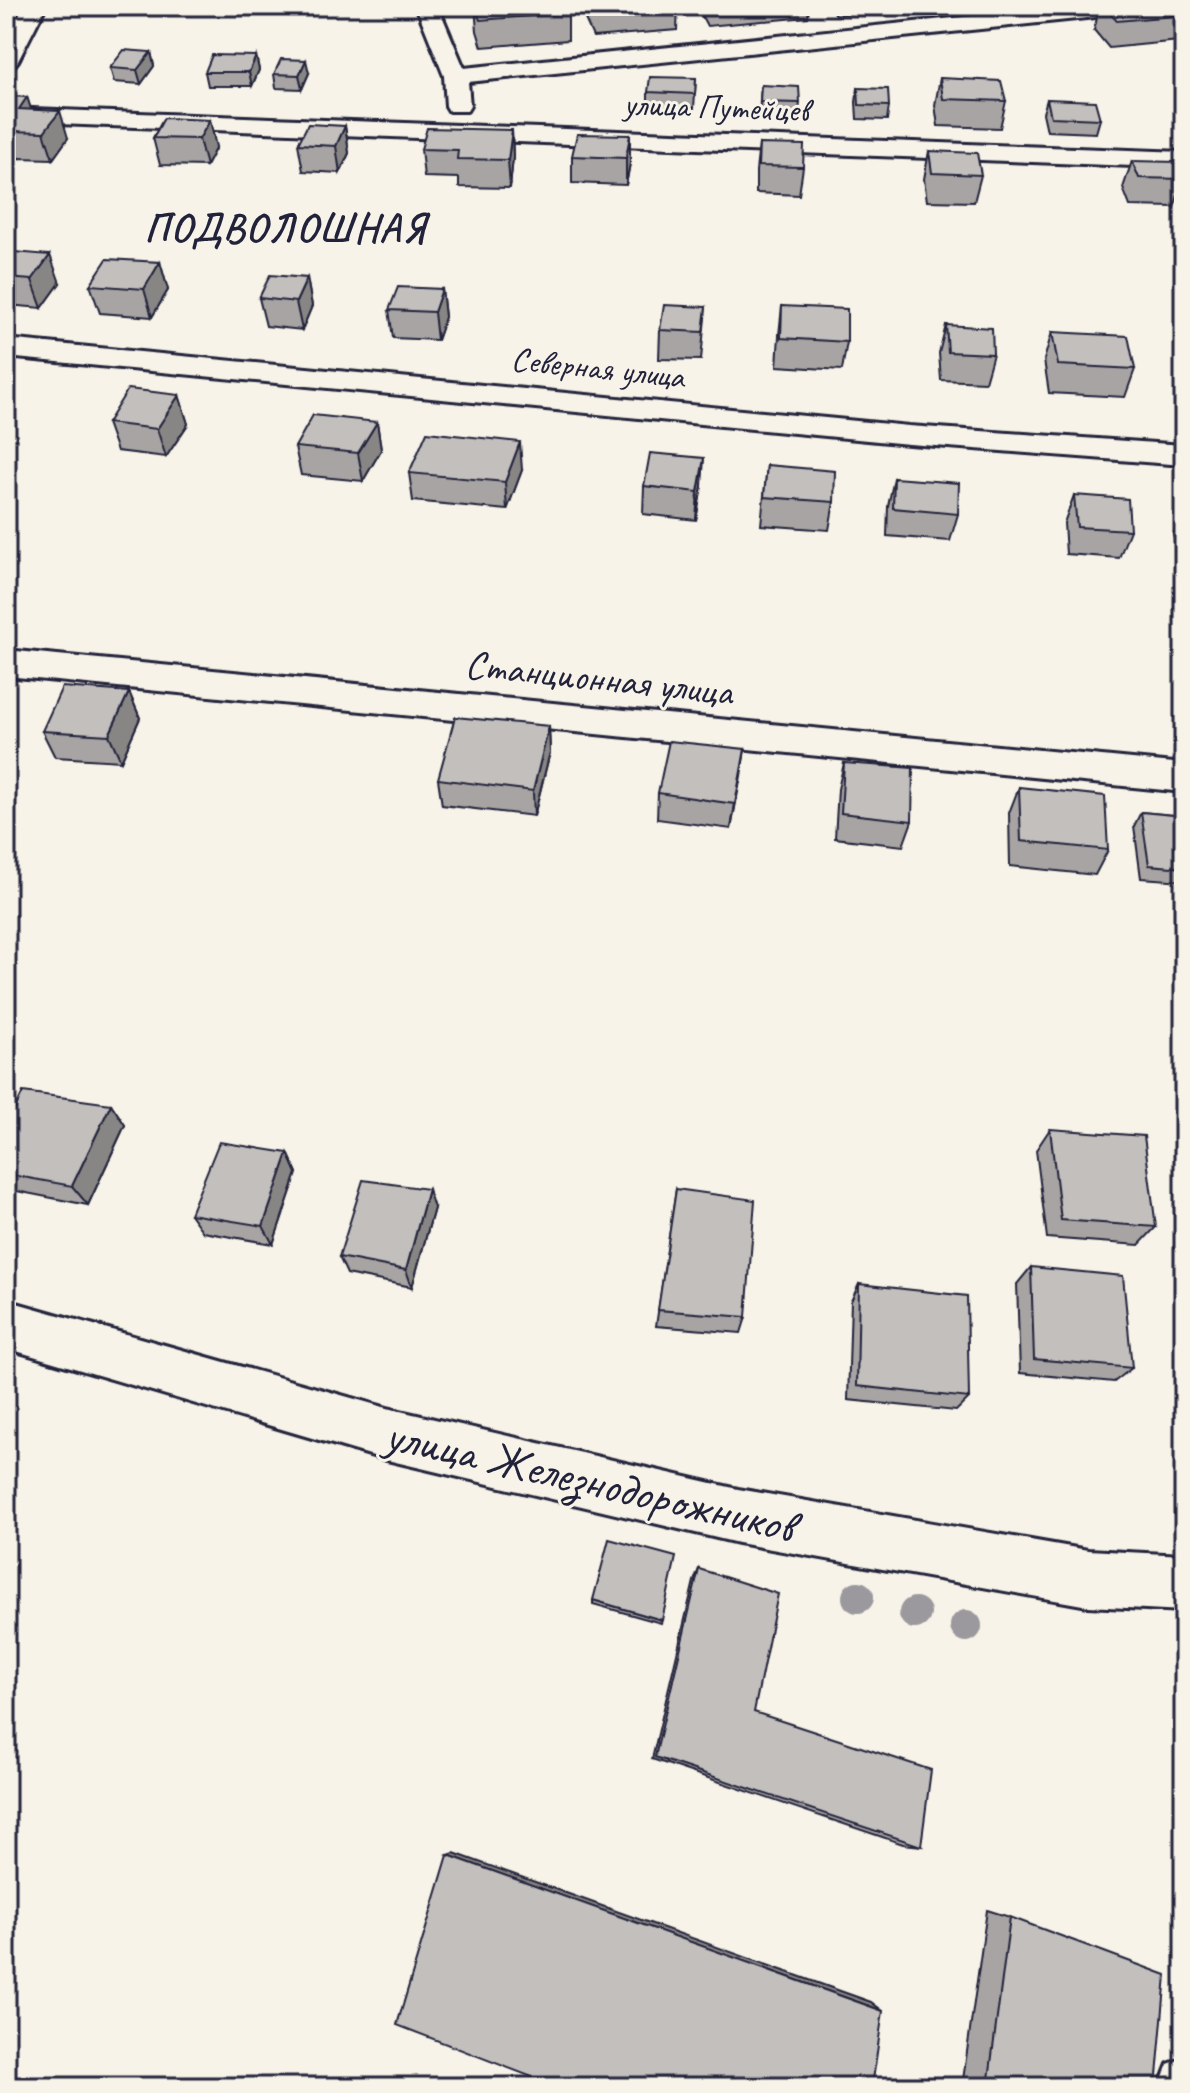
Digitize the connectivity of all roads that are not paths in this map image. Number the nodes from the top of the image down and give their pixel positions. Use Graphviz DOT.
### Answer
graph roads {
  1 [pos="35,6"];
  2 [pos="427,6"];
  3 [pos="1123,6"];
  4 [pos="6,61"];
  5 [pos="456,76"];
  6 [pos="6,115"];
  7 [pos="460,130"];
  8 [pos="1184,160"];
  9 [pos="6,348"];
  10 [pos="1184,455"];
  11 [pos="6,663"];
  12 [pos="1184,778"];
  13 [pos="6,1324"];
  14 [pos="1184,1583"];
  15 [pos="1184,2080"];
  16 [pos="1181,2087"];
  1 -- 4 [label="street"];
  2 -- 5 [label="street"];
  3 -- 5 [label="street"];
  5 -- 7 [label="street"];
  6 -- 7 [label="street, улица Путейцев"];
  7 -- 8 [label="street, улица Путейцев"];
  9 -- 10 [label="street, Северная улица"];
  11 -- 12 [label="street, Станционная улица"];
  13 -- 14 [label="street, улица Железнодорожников"];
  15 -- 16 [label="lane"];
}
